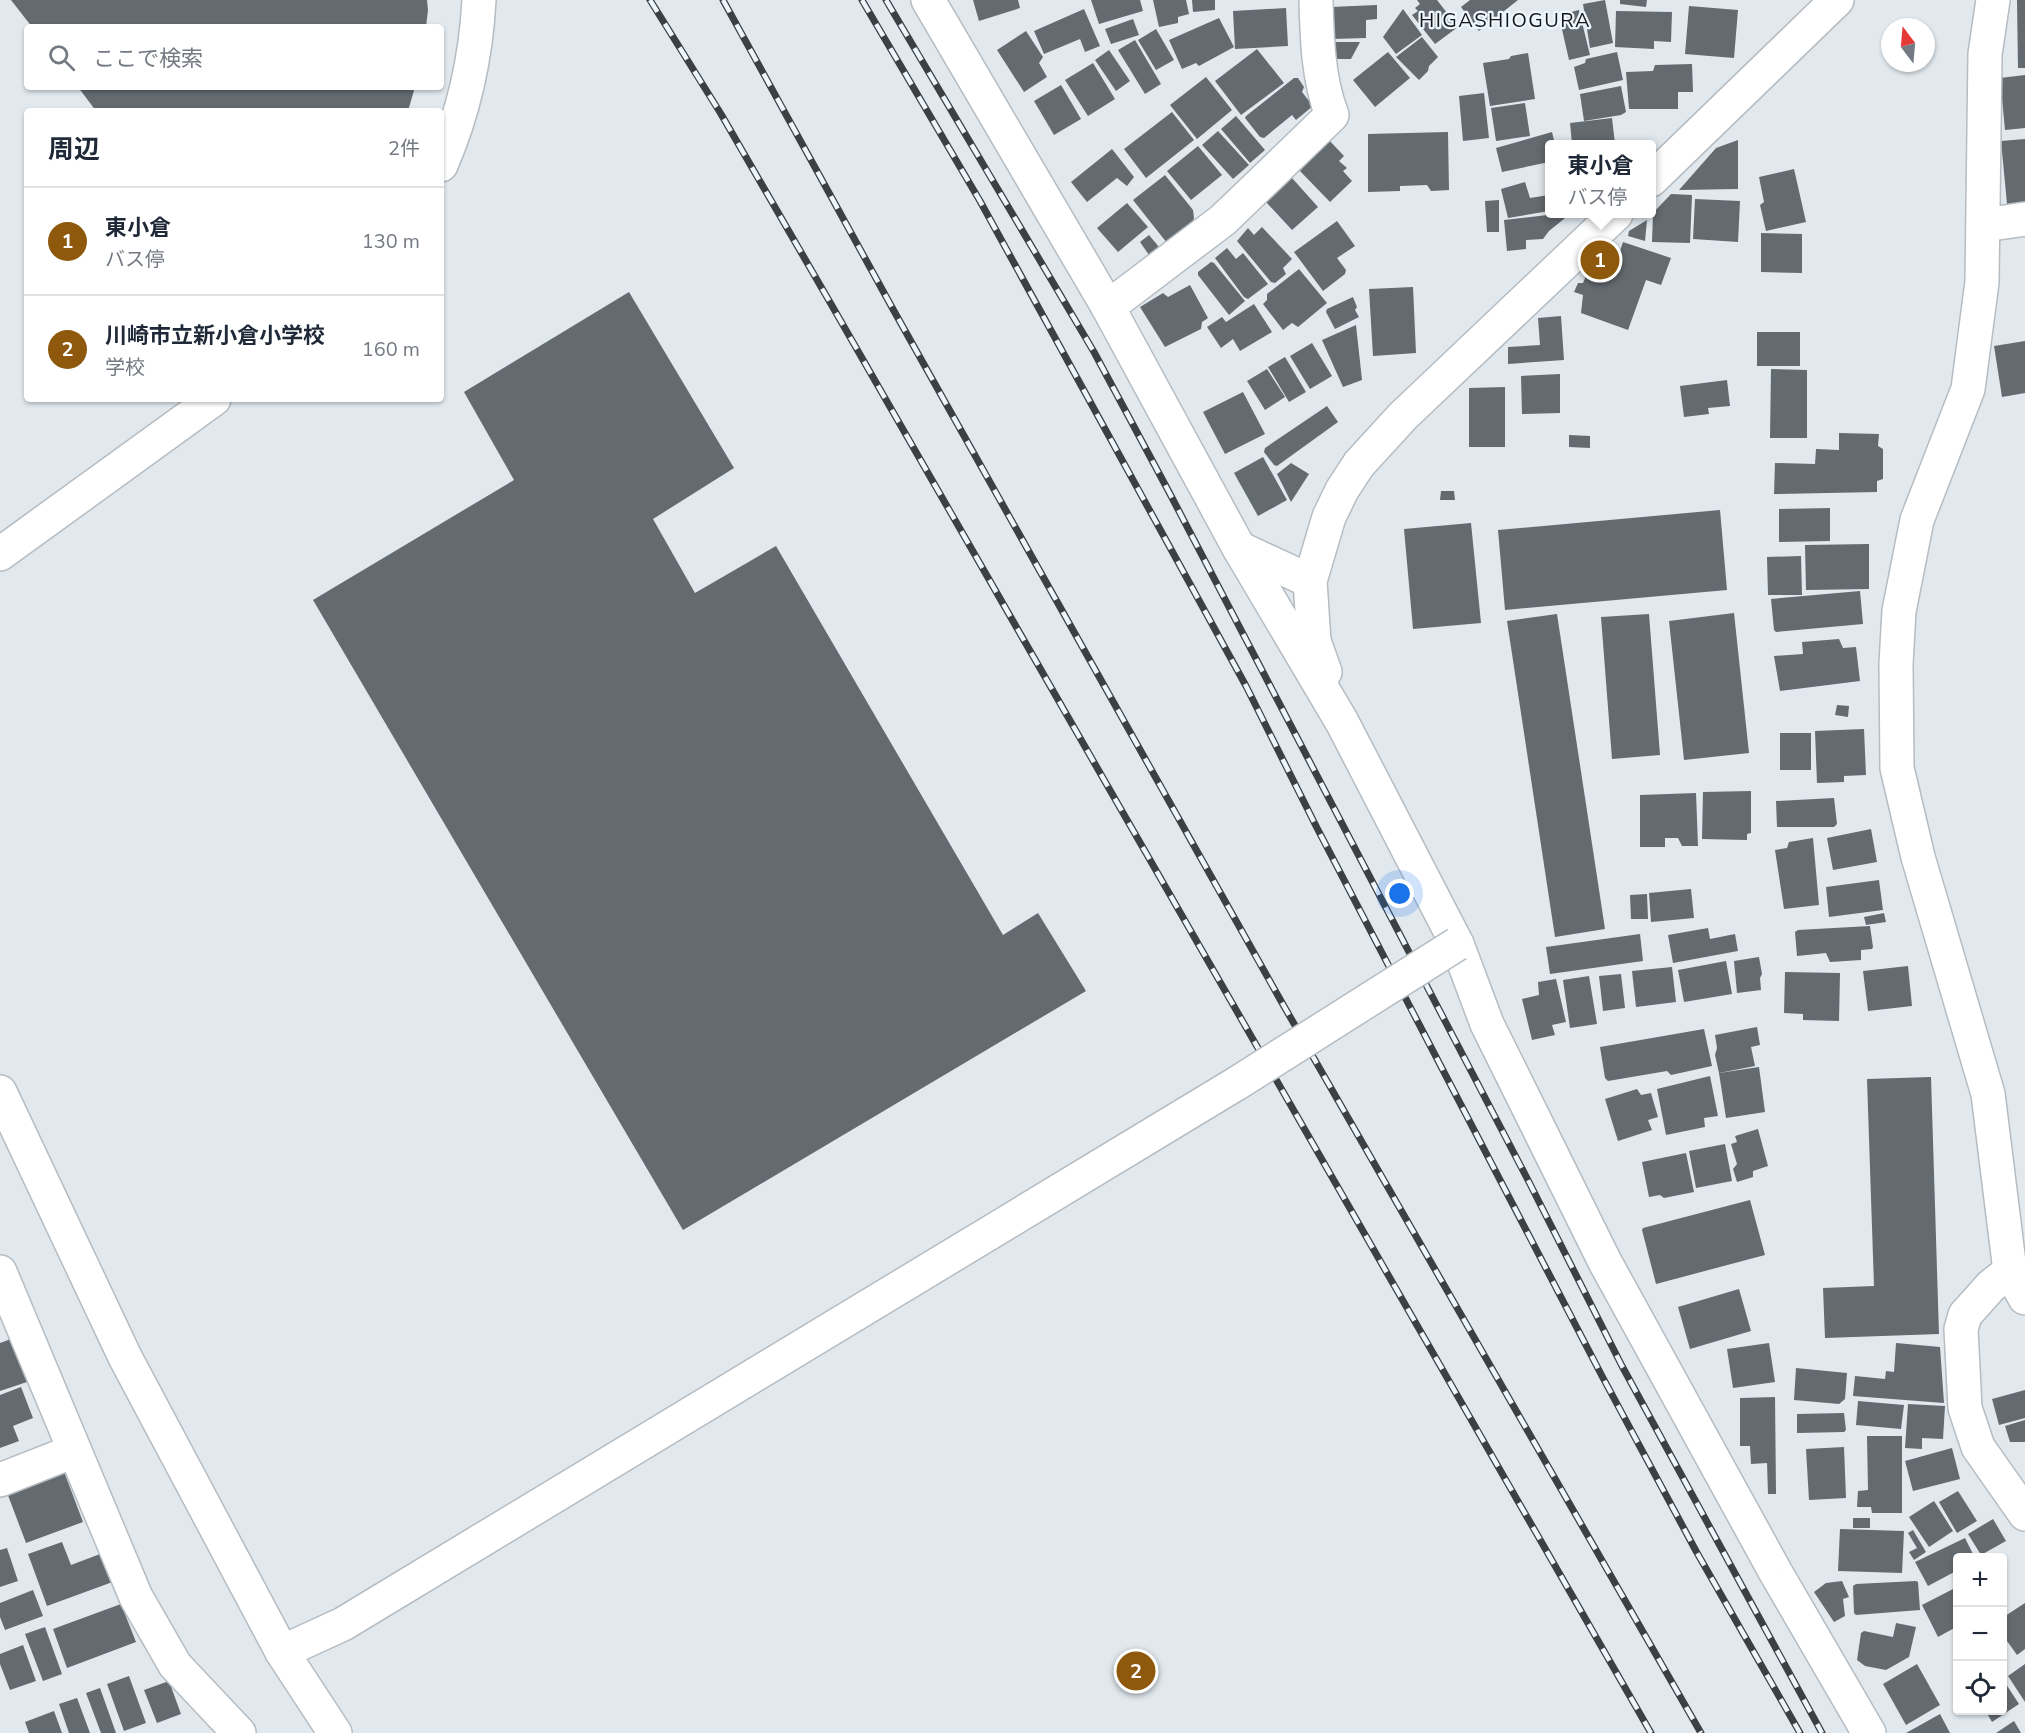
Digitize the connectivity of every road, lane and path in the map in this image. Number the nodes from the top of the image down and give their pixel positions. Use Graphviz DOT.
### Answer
graph roads {
  1 [pos="479,0"];
  2 [pos="928,0"];
  3 [pos="1316,0"];
  4 [pos="1837,0"];
  5 [pos="1993,0"];
  6 [pos="444,157"];
  7 [pos="1656,175"];
  8 [pos="1611,218"];
  9 [pos="2025,219"];
  10 [pos="1984,225"];
  11 [pos="1108,307"];
  12 [pos="210,402"];
  13 [pos="1239,548"];
  14 [pos="0,554"];
  15 [pos="1310,581"];
  16 [pos="1342,722"];
  17 [pos="1456,944"];
  18 [pos="0,1092"];
  19 [pos="0,1272"];
  20 [pos="2018,1285"];
  21 [pos="74,1451"];
  22 [pos="0,1480"];
  23 [pos="2025,1514"];
  24 [pos="282,1652"];
  25 [pos="239,1733"];
  26 [pos="335,1733"];
  27 [pos="1869,1733"];
  1 -- 6 [label="street"];
  2 -- 11 [label="street"];
  3 -- 11 [label="street"];
  4 -- 7 [label="street"];
  5 -- 10 [label="street"];
  8 -- 15 [label="street"];
  9 -- 10 [label="street"];
  10 -- 20 [label="street"];
  11 -- 13 [label="street"];
  12 -- 14 [label="street"];
  13 -- 15 [label="street"];
  13 -- 16 [label="street"];
  15 -- 16 [label="street"];
  16 -- 17 [label="street"];
  17 -- 24 [label="street, bridge"];
  17 -- 27 [label="street"];
  18 -- 24 [label="street"];
  19 -- 21 [label="street"];
  20 -- 23 [label="street"];
  21 -- 22 [label="street"];
  21 -- 25 [label="street"];
  24 -- 26 [label="street"];
}
